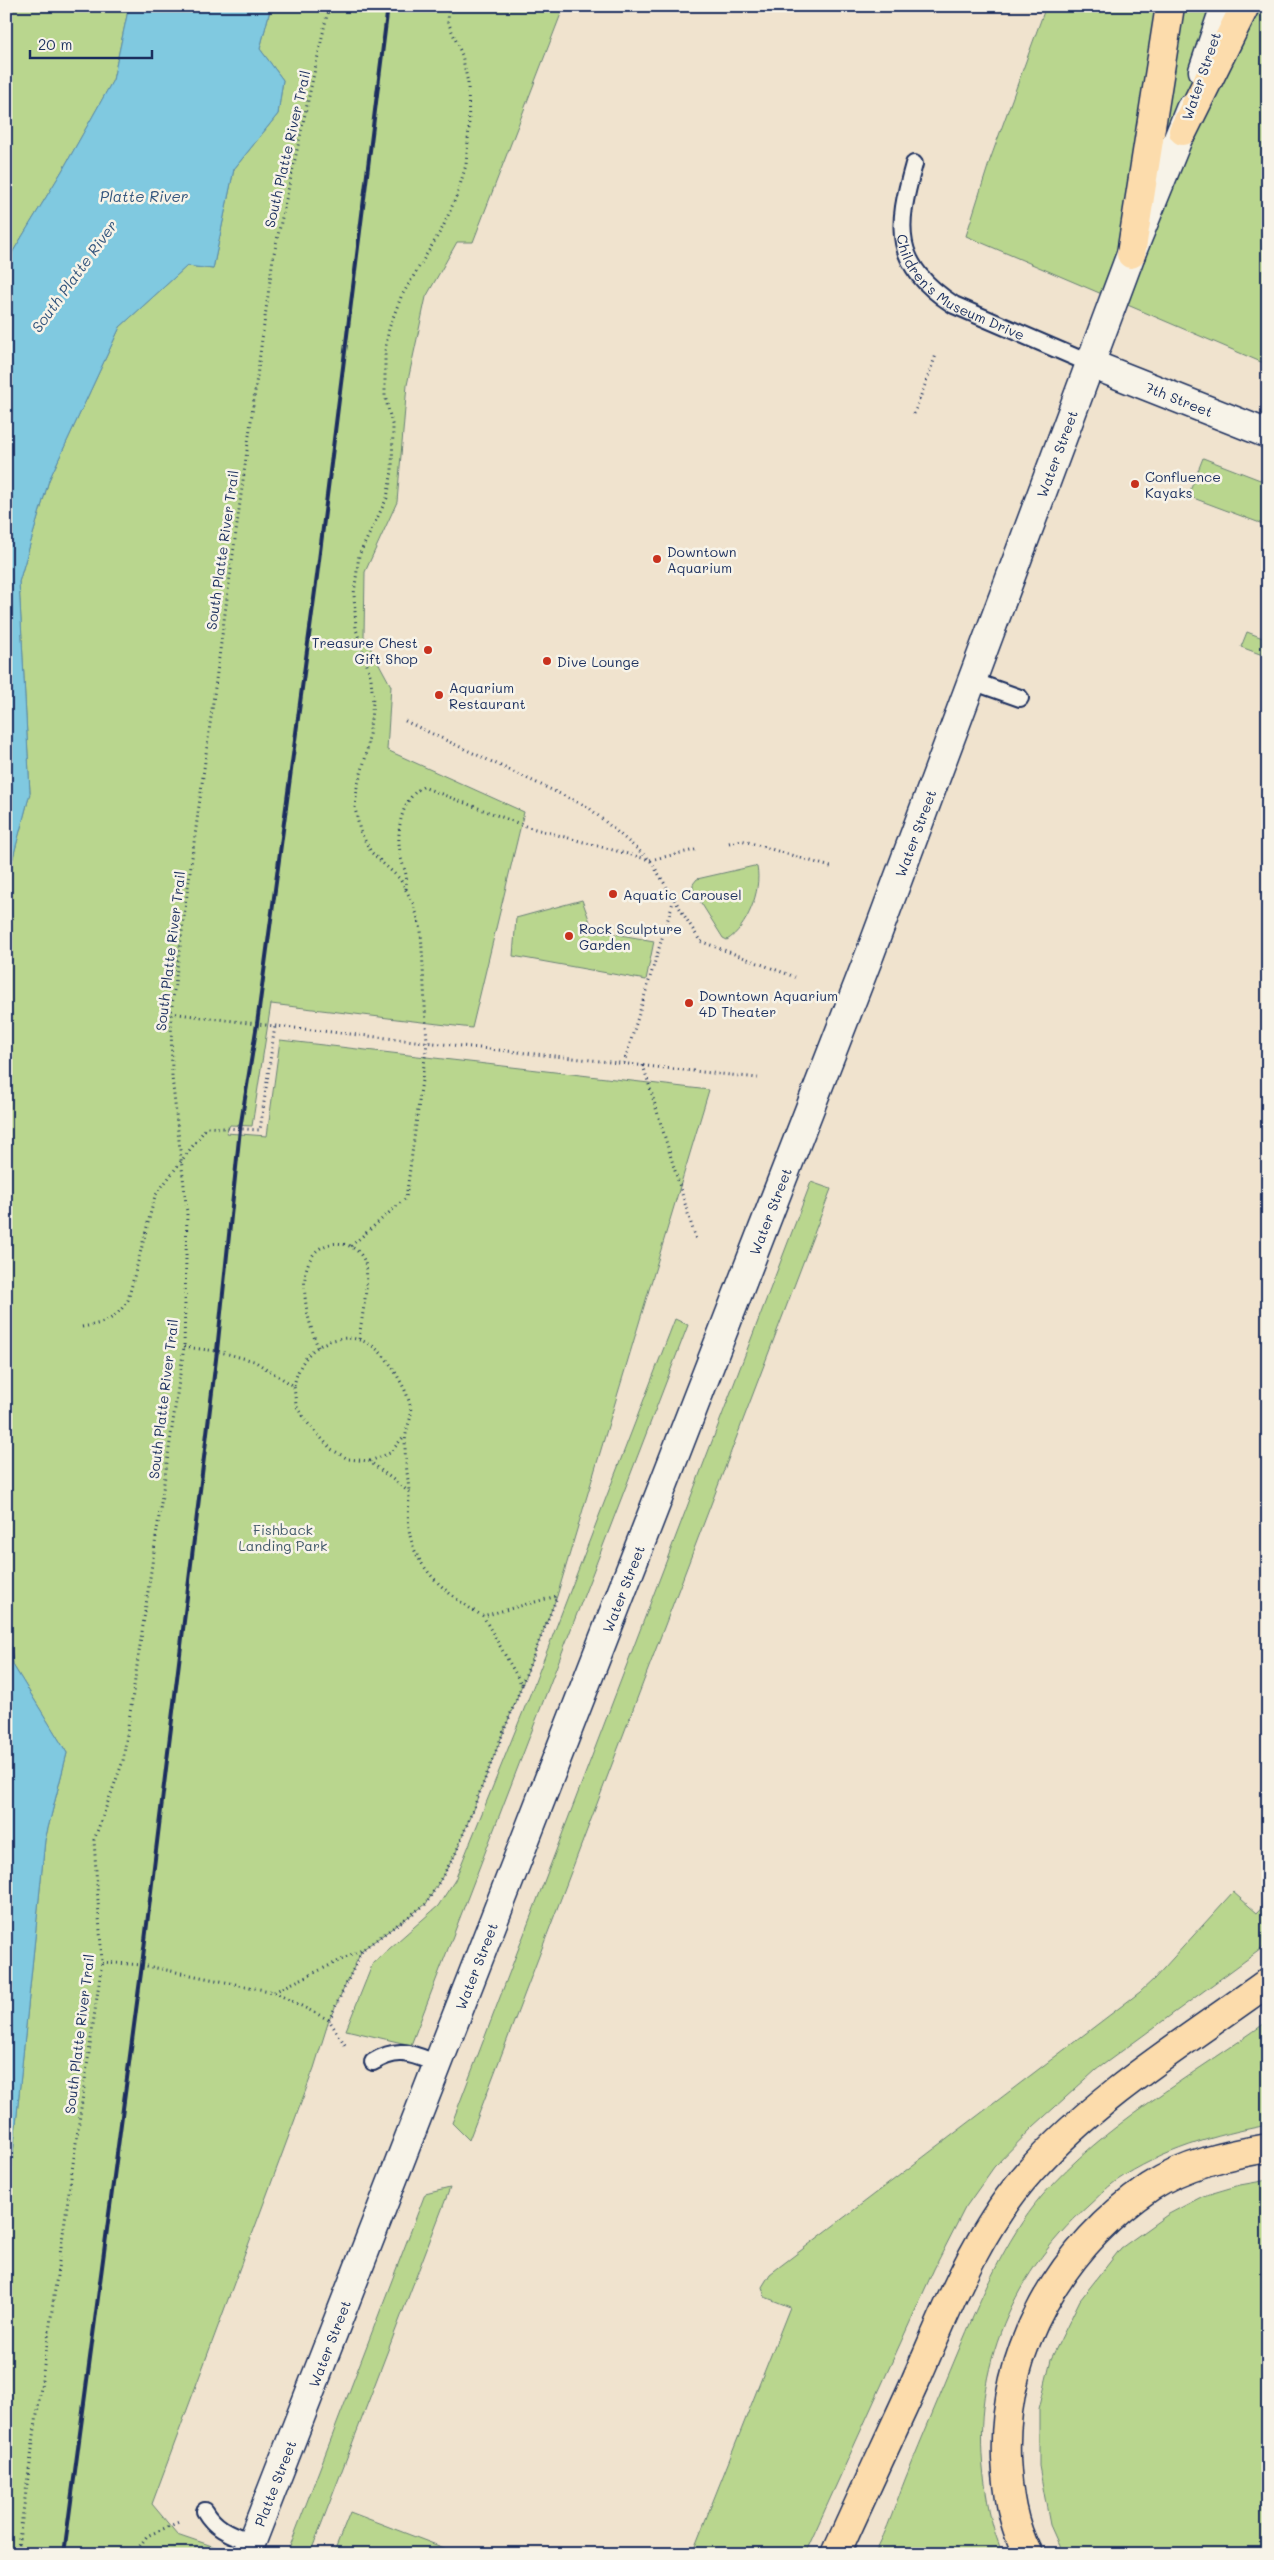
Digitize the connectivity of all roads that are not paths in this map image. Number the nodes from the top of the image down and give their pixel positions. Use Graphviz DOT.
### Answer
graph roads {
  1 [pos="1170,6"];
  2 [pos="1225,6"];
  3 [pos="1245,6"];
  4 [pos="1183,131"];
  5 [pos="914,164"];
  6 [pos="1131,254"];
  7 [pos="1091,364"];
  8 [pos="1268,434"];
  9 [pos="972,681"];
  10 [pos="1020,698"];
  11 [pos="1268,1982"];
  12 [pos="373,2062"];
  13 [pos="438,2064"];
  14 [pos="1268,2148"];
  15 [pos="301,2412"];
  16 [pos="205,2512"];
  17 [pos="249,2548"];
  18 [pos="836,2554"];
  19 [pos="1028,2554"];
  1 -- 6 [label="highway"];
  2 -- 4 [label="street, Water Street"];
  3 -- 4 [label="highway"];
  4 -- 6 [label="street, Water Street"];
  5 -- 7 [label="lane, Children's Museum Drive"];
  6 -- 7 [label="street, Water Street"];
  7 -- 8 [label="street, 7th Street"];
  7 -- 9 [label="street, Water Street"];
  9 -- 10 [label="lane"];
  9 -- 13 [label="street, Water Street"];
  11 -- 18 [label="highway"];
  12 -- 13 [label="lane"];
  13 -- 15 [label="street, Water Street"];
  14 -- 19 [label="highway"];
  15 -- 17 [label="street, Platte Street"];
  16 -- 17 [label="lane"];
}
